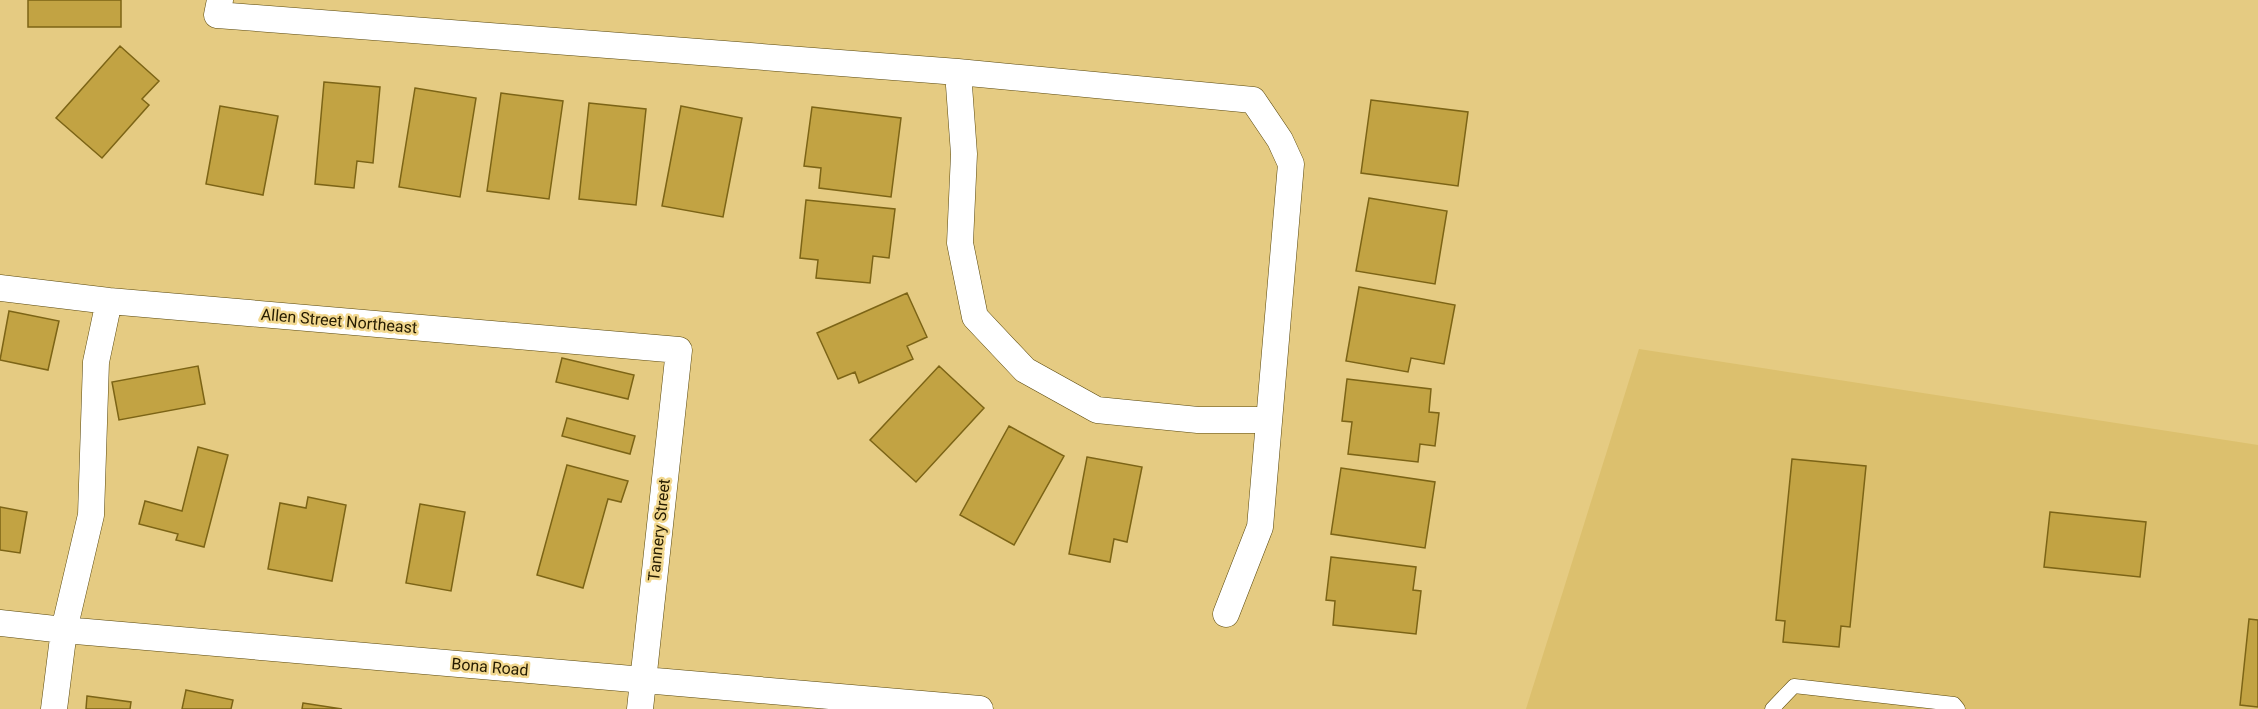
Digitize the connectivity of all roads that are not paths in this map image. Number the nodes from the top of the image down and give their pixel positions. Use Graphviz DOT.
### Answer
graph roads {
  1 [pos="220,0"];
  2 [pos="958,72"];
  3 [pos="0,288"];
  4 [pos="109,301"];
  5 [pos="679,350"];
  6 [pos="1269,420"];
  7 [pos="1226,614"];
  8 [pos="0,623"];
  9 [pos="64,630"];
  10 [pos="643,681"];
  11 [pos="54,709"];
  12 [pos="640,709"];
  13 [pos="980,709"];
  14 [pos="1772,709"];
  15 [pos="1958,709"];
  1 -- 2 [label="street"];
  2 -- 6 [label="street"];
  2 -- 6 [label="street"];
  3 -- 4 [label="street, Allen Street Northeast"];
  4 -- 5 [label="street, Allen Street Northeast"];
  4 -- 9 [label="street"];
  5 -- 10 [label="street, Tannery Street"];
  6 -- 7 [label="street"];
  8 -- 9 [label="street, Bona Road"];
  9 -- 10 [label="street, Bona Road"];
  9 -- 11 [label="street"];
  10 -- 12 [label="street, Tannery Street"];
  10 -- 13 [label="street, Bona Road"];
  14 -- 15 [label="lane"];
}
